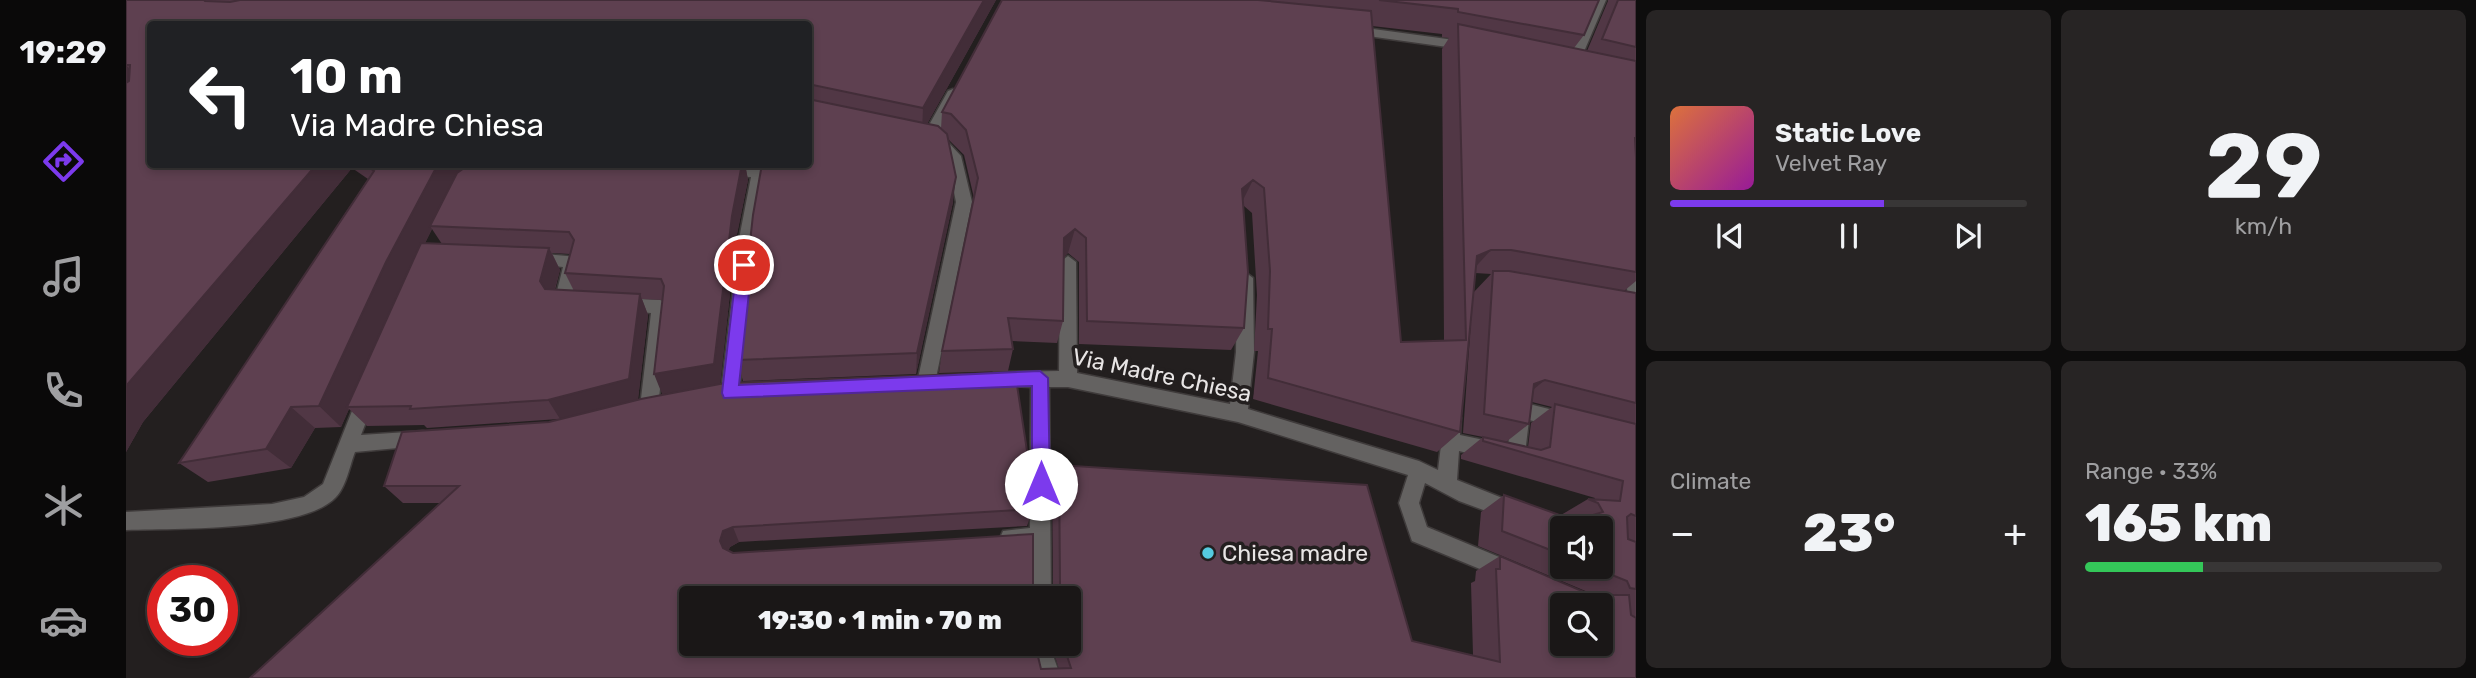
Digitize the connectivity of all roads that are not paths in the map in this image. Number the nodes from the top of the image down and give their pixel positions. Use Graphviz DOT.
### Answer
graph roads {
  1 [pos="1600,0"];
  2 [pos="1339,29"];
  3 [pos="1482,48"];
  4 [pos="1570,68"];
  5 [pos="962,77"];
  6 [pos="760,168"];
  7 [pos="708,171"];
  8 [pos="1632,236"];
  9 [pos="1244,254"];
  10 [pos="520,259"];
  11 [pos="1068,262"];
  12 [pos="1632,306"];
  13 [pos="1040,378"];
  14 [pos="1068,379"];
  15 [pos="373,381"];
  16 [pos="977,381"];
  17 [pos="952,382"];
  18 [pos="730,393"];
  19 [pos="1453,401"];
  20 [pos="650,408"];
  21 [pos="1238,414"];
  22 [pos="1585,426"];
  23 [pos="440,438"];
  24 [pos="1450,441"];
  25 [pos="346,444"];
  26 [pos="1419,470"];
  27 [pos="1447,485"];
  28 [pos="1527,517"];
  29 [pos="126,521"];
  30 [pos="1041,537"];
  31 [pos="986,540"];
  32 [pos="1528,578"];
  33 [pos="1040,586"];
  34 [pos="1042,656"];
  35 [pos="1049,678"];
  1 -- 4 [label="street"];
  2 -- 3 [label="street"];
  5 -- 17 [label="street"];
  6 -- 7 [label="street"];
  6 -- 18 [label="street"];
  8 -- 12 [label="street"];
  9 -- 21 [label="street"];
  10 -- 20 [label="street"];
  11 -- 14 [label="street"];
  13 -- 14 [label="street, Via Madre Chiesa"];
  13 -- 16 [label="street, Via Madre Chiesa"];
  13 -- 30 [label="street"];
  14 -- 21 [label="street, Via Madre Chiesa"];
  15 -- 25 [label="street"];
  19 -- 24 [label="street"];
  21 -- 26 [label="street, Via Madre Chiesa"];
  22 -- 24 [label="street"];
  23 -- 25 [label="street"];
  24 -- 27 [label="street"];
  25 -- 29 [label="street"];
  26 -- 27 [label="street, Via Madre Chiesa"];
  26 -- 32 [label="street"];
  27 -- 28 [label="street, Via Madre Chiesa"];
  30 -- 31 [label="street"];
  30 -- 33 [label="street"];
  34 -- 35 [label="street"];
}
